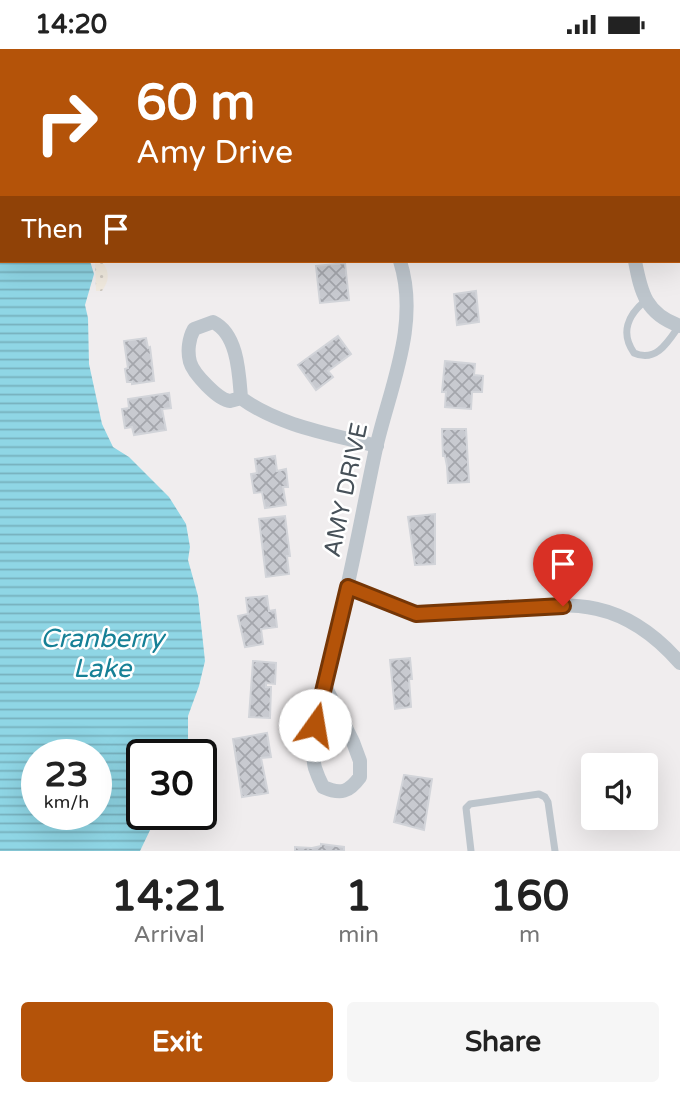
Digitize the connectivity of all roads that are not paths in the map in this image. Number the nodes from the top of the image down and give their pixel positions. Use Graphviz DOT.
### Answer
graph roads {
  1 [pos="401,263"];
  2 [pos="636,263"];
  3 [pos="645,301"];
  4 [pos="680,326"];
  5 [pos="241,398"];
  6 [pos="377,446"];
  7 [pos="348,587"];
  8 [pos="680,663"];
  9 [pos="324,684"];
  10 [pos="471,851"];
  11 [pos="555,851"];
  1 -- 6 [label="street, AMY DRIVE"];
  2 -- 3 [label="street"];
  3 -- 4 [label="street"];
  3 -- 4 [label="lane"];
  5 -- 5 [label="street"];
  5 -- 6 [label="street"];
  6 -- 7 [label="street, AMY DRIVE"];
  7 -- 8 [label="street, AMY DRIVE"];
  7 -- 9 [label="street"];
  9 -- 9 [label="street"];
  10 -- 11 [label="lane"];
}
